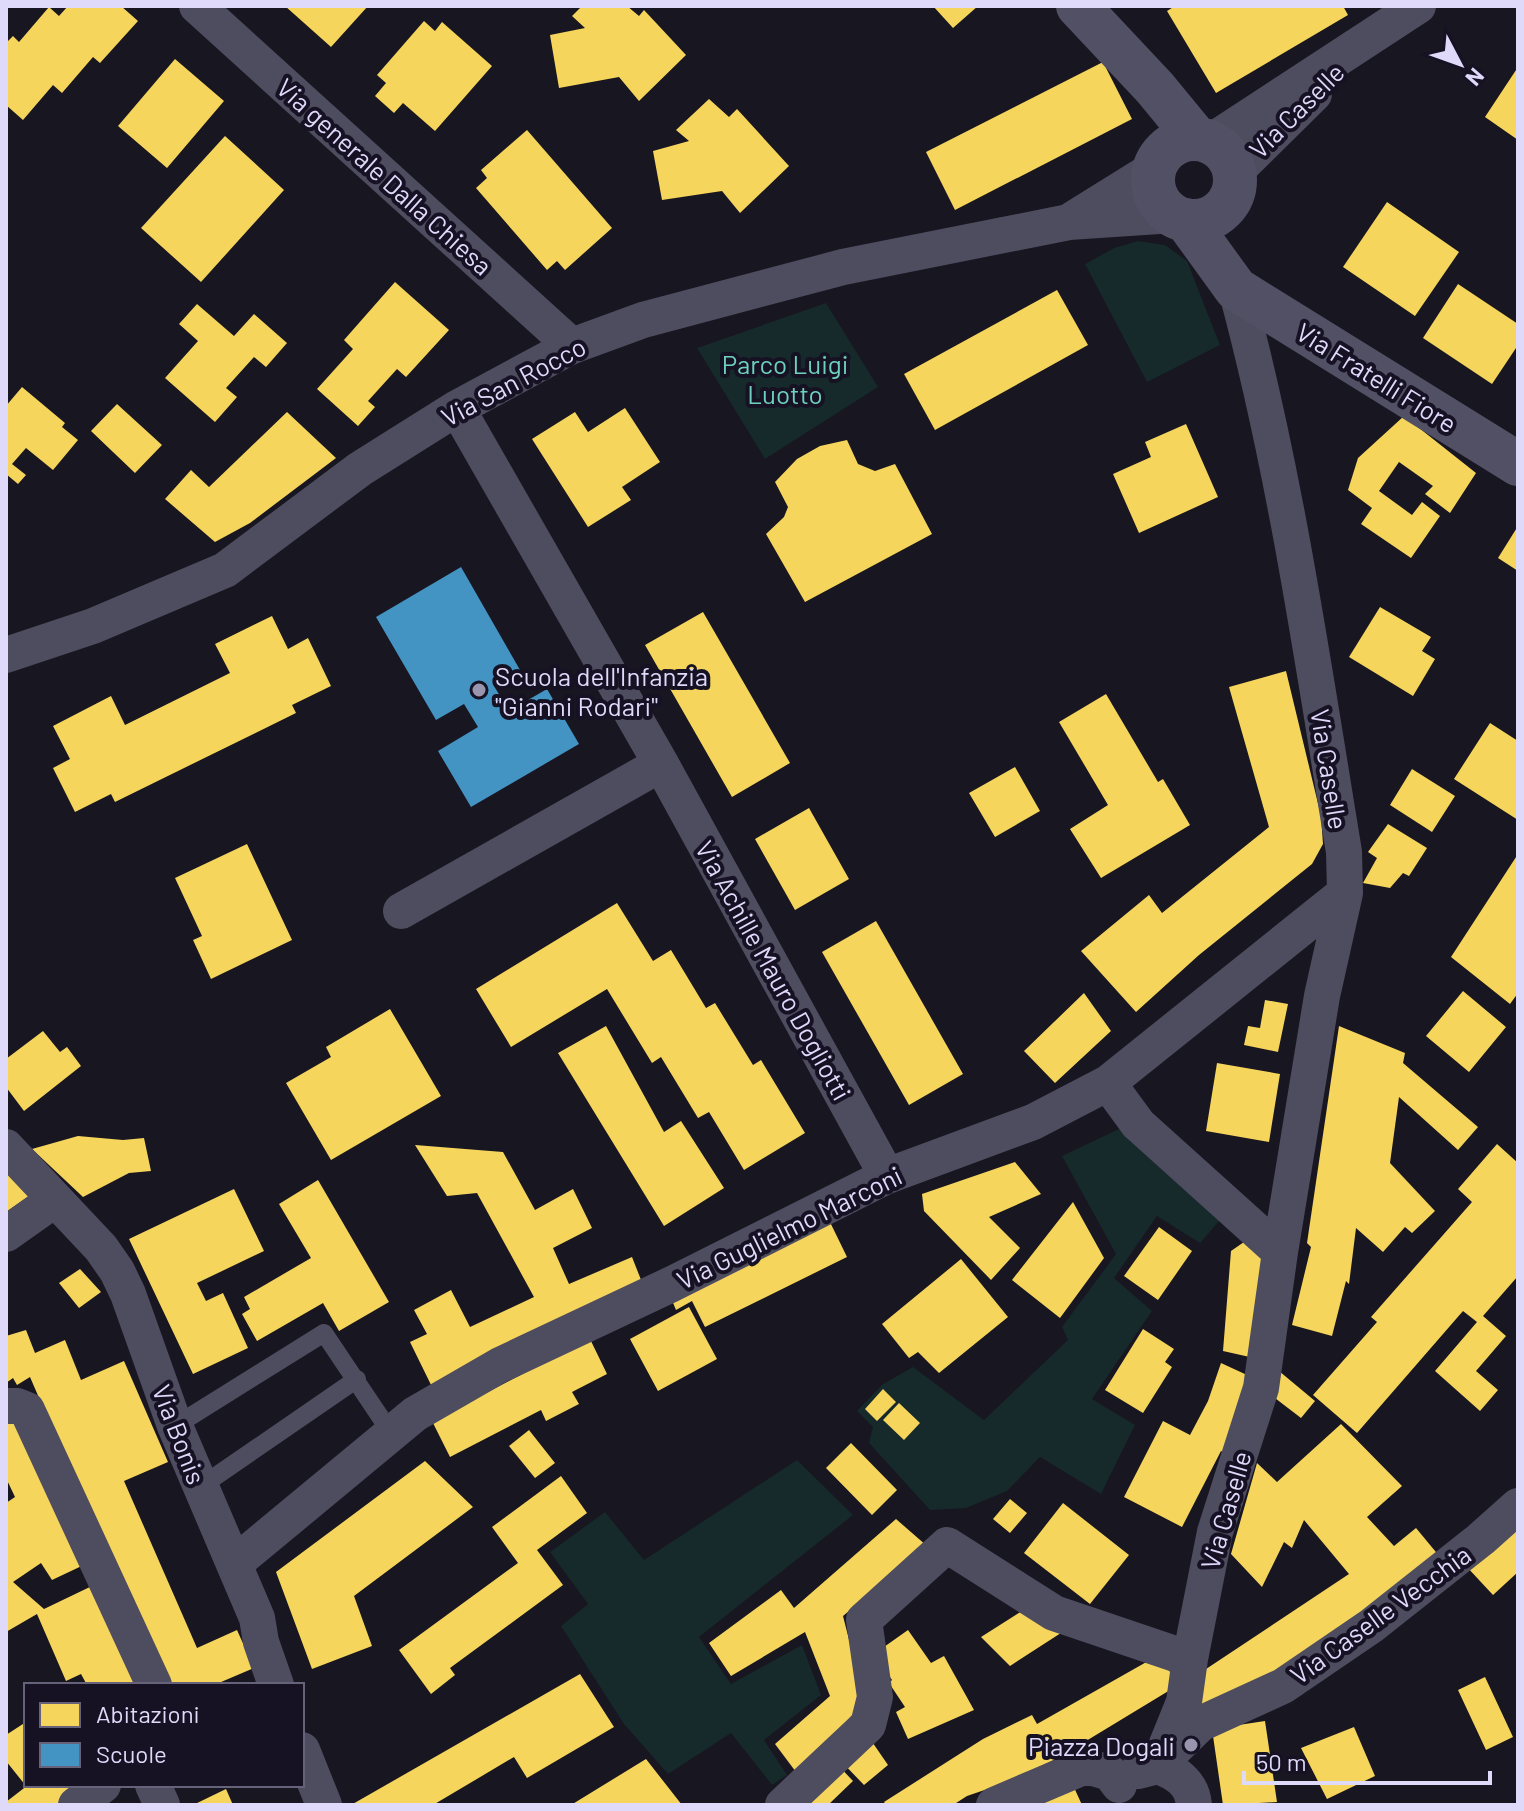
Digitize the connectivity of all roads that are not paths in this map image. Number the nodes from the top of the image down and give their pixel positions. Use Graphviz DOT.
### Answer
graph roads {
  1 [pos="197,6"];
  2 [pos="1078,6"];
  3 [pos="1386,6"];
  4 [pos="1418,6"];
  5 [pos="1356,48"];
  6 [pos="1194,176"];
  7 [pos="1069,222"];
  8 [pos="1236,289"];
  9 [pos="572,346"];
  10 [pos="457,408"];
  11 [pos="1518,464"];
  12 [pos="6,655"];
  13 [pos="661,764"];
  14 [pos="1345,893"];
  15 [pos="401,911"];
  16 [pos="1108,1083"];
  17 [pos="6,1147"];
  18 [pos="887,1176"];
  19 [pos="54,1200"];
  20 [pos="6,1234"];
  21 [pos="1280,1252"];
  22 [pos="357,1379"];
  23 [pos="6,1406"];
  24 [pos="175,1426"];
  25 [pos="391,1433"];
  26 [pos="200,1487"];
  27 [pos="1518,1506"];
  28 [pos="234,1564"];
  29 [pos="1190,1659"];
  30 [pos="267,1681"];
  31 [pos="153,1683"];
  32 [pos="304,1755"];
  33 [pos="1158,1766"];
  34 [pos="100,1787"];
  35 [pos="1116,1795"];
  36 [pos="76,1805"];
  37 [pos="324,1805"];
  38 [pos="783,1805"];
  39 [pos="994,1805"];
  40 [pos="1194,1805"];
  1 -- 9 [label="street, Via generale Dalla Chiesa"];
  2 -- 6 [label="street"];
  3 -- 5 [label="street"];
  4 -- 5 [label="street, Via Caselle"];
  5 -- 6 [label="street, Via Caselle"];
  6 -- 7 [label="street, Via San Rocco"];
  6 -- 7 [label="street, Via San Rocco"];
  6 -- 8 [label="street, Via Caselle"];
  7 -- 9 [label="street, Via San Rocco"];
  8 -- 11 [label="street, Via Fratelli Fiore"];
  8 -- 14 [label="street, Via Caselle"];
  9 -- 10 [label="street, Via San Rocco"];
  10 -- 12 [label="street, Via San Rocco"];
  10 -- 13 [label="street, Via Achille Mauro Dogliotti"];
  13 -- 15 [label="street"];
  13 -- 18 [label="street, Via Achille Mauro Dogliotti"];
  14 -- 16 [label="street, Via Guglielmo Marconi"];
  14 -- 21 [label="street, Via Caselle"];
  16 -- 18 [label="street, Via Guglielmo Marconi"];
  16 -- 21 [label="street"];
  17 -- 19 [label="street, Via Bonis"];
  18 -- 25 [label="street, Via Guglielmo Marconi"];
  19 -- 20 [label="street"];
  19 -- 24 [label="street, Via Bonis"];
  21 -- 29 [label="street, Via Caselle"];
  22 -- 24 [label="lane"];
  22 -- 25 [label="lane"];
  22 -- 26 [label="lane"];
  23 -- 31 [label="street"];
  24 -- 26 [label="street, Via Bonis"];
  25 -- 28 [label="street, Via Guglielmo Marconi"];
  26 -- 28 [label="street, Via Bonis"];
  27 -- 33 [label="street, Via Caselle Vecchia"];
  28 -- 30 [label="street, Via Bonis"];
  29 -- 33 [label="street, Via Caselle"];
  29 -- 38 [label="street"];
  32 -- 37 [label="street"];
  33 -- 35 [label="street"];
  33 -- 40 [label="street"];
  34 -- 36 [label="street"];
  35 -- 39 [label="street"];
}
